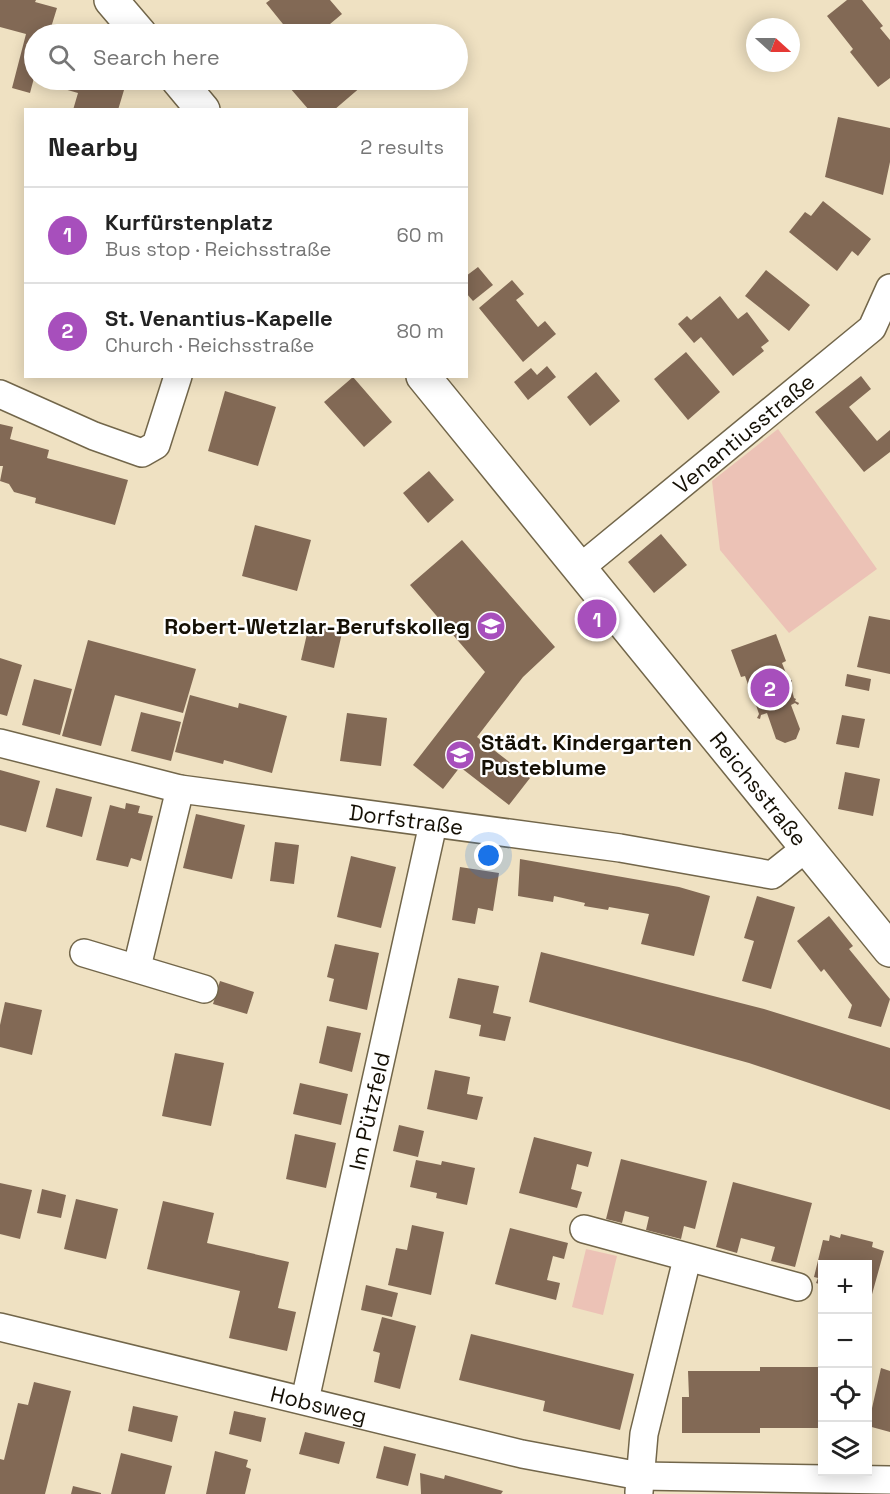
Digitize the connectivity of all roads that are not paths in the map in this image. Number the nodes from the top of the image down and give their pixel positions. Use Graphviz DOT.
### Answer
graph roads {
  1 [pos="111,0"];
  2 [pos="131,24"];
  3 [pos="186,90"];
  4 [pos="201,108"];
  5 [pos="890,288"];
  6 [pos="881,336"];
  7 [pos="177,378"];
  8 [pos="425,378"];
  9 [pos="0,394"];
  10 [pos="580,568"];
  11 [pos="0,743"];
  12 [pos="180,789"];
  13 [pos="434,824"];
  14 [pos="806,848"];
  15 [pos="888,945"];
  16 [pos="84,952"];
  17 [pos="137,967"];
  18 [pos="204,989"];
  19 [pos="584,1229"];
  20 [pos="687,1259"];
  21 [pos="798,1287"];
  22 [pos="0,1327"];
  23 [pos="304,1400"];
  24 [pos="890,1480"];
  25 [pos="639,1485"];
  1 -- 2 [label="main road"];
  3 -- 4 [label="main road"];
  5 -- 6 [label="street, Venantiusstraße"];
  6 -- 10 [label="street, Venantiusstraße"];
  7 -- 9 [label="street"];
  8 -- 10 [label="main road, Reichsstraße"];
  10 -- 14 [label="main road, Reichsstraße"];
  11 -- 12 [label="street, Dorfstraße"];
  12 -- 13 [label="street, Dorfstraße"];
  12 -- 17 [label="street"];
  13 -- 14 [label="street, Dorfstraße"];
  13 -- 23 [label="street, Im Pützfeld"];
  14 -- 15 [label="main road, Reichsstraße"];
  16 -- 17 [label="street"];
  17 -- 18 [label="street"];
  19 -- 20 [label="street"];
  20 -- 21 [label="street"];
  20 -- 25 [label="street"];
  22 -- 23 [label="street, Hobsweg"];
  23 -- 25 [label="street, Hobsweg"];
  24 -- 25 [label="street, Hobsweg"];
}
